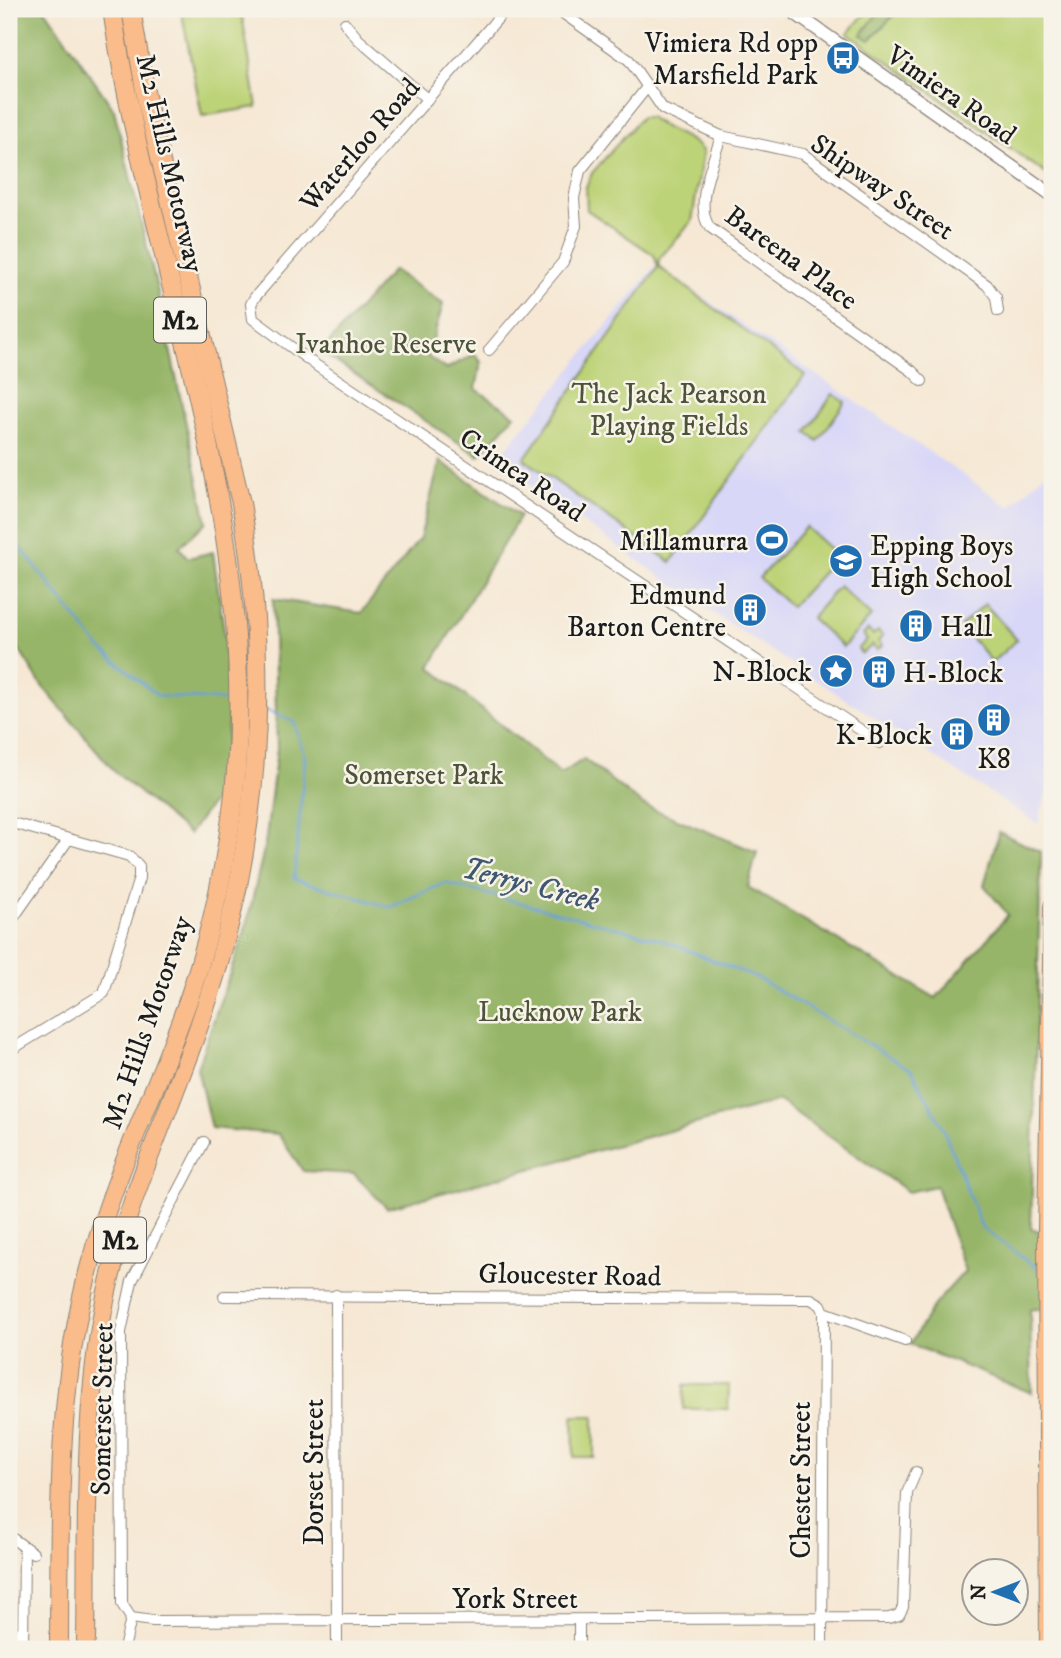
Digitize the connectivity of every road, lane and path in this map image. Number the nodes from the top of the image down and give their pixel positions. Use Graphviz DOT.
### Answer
graph roads {
  1 [pos="112,9"];
  2 [pos="131,9"];
  3 [pos="506,9"];
  4 [pos="557,9"];
  5 [pos="789,9"];
  6 [pos="345,23"];
  7 [pos="648,86"];
  8 [pos="428,99"];
  9 [pos="721,136"];
  10 [pos="1052,195"];
  11 [pos="998,310"];
  12 [pos="251,312"];
  13 [pos="489,350"];
  14 [pos="922,382"];
  15 [pos="880,743"];
  16 [pos="9,822"];
  17 [pos="68,840"];
  18 [pos="1052,906"];
  19 [pos="9,924"];
  20 [pos="9,1051"];
  21 [pos="204,1142"];
  22 [pos="336,1295"];
  23 [pos="224,1296"];
  24 [pos="824,1312"];
  25 [pos="905,1341"];
  26 [pos="916,1472"];
  27 [pos="9,1536"];
  28 [pos="131,1618"];
  29 [pos="822,1620"];
  30 [pos="579,1621"];
  31 [pos="337,1622"];
  32 [pos="21,1630"];
  33 [pos="59,1640"];
  34 [pos="86,1640"];
  35 [pos="10,1649"];
  36 [pos="23,1649"];
  37 [pos="124,1649"];
  38 [pos="337,1649"];
  39 [pos="579,1649"];
  40 [pos="822,1649"];
  41 [pos="1048,1649"];
  1 -- 33 [label="highway, M2 Hills Motorway / M2"];
  2 -- 34 [label="highway, M2 Hills Motorway / M2"];
  3 -- 8 [label="street, Waterloo Road"];
  4 -- 7 [label="street, Shipway Street"];
  5 -- 10 [label="street, Vimiera Road"];
  6 -- 8 [label="street"];
  7 -- 9 [label="street, Shipway Street"];
  7 -- 13 [label="street"];
  8 -- 12 [label="street, Waterloo Road"];
  9 -- 11 [label="street, Shipway Street"];
  9 -- 14 [label="street, Bareena Place"];
  12 -- 15 [label="street, Crimea Road"];
  16 -- 17 [label="street"];
  17 -- 19 [label="street"];
  17 -- 20 [label="street"];
  18 -- 41 [label="main road"];
  21 -- 28 [label="street, Somerset Street"];
  22 -- 23 [label="street, Gloucester Road"];
  22 -- 24 [label="street, Gloucester Road"];
  22 -- 31 [label="street, Dorset Street"];
  24 -- 25 [label="street, Gloucester Road"];
  24 -- 29 [label="street, Chester Street"];
  26 -- 29 [label="street, York Street"];
  27 -- 32 [label="street"];
  28 -- 31 [label="street, York Street"];
  28 -- 37 [label="street, Somerset Street"];
  29 -- 30 [label="street, York Street"];
  29 -- 40 [label="street, Chester Street"];
  30 -- 31 [label="street, York Street"];
  30 -- 39 [label="street"];
  31 -- 38 [label="street, Dorset Street"];
  32 -- 35 [label="street"];
  32 -- 36 [label="street"];
}
